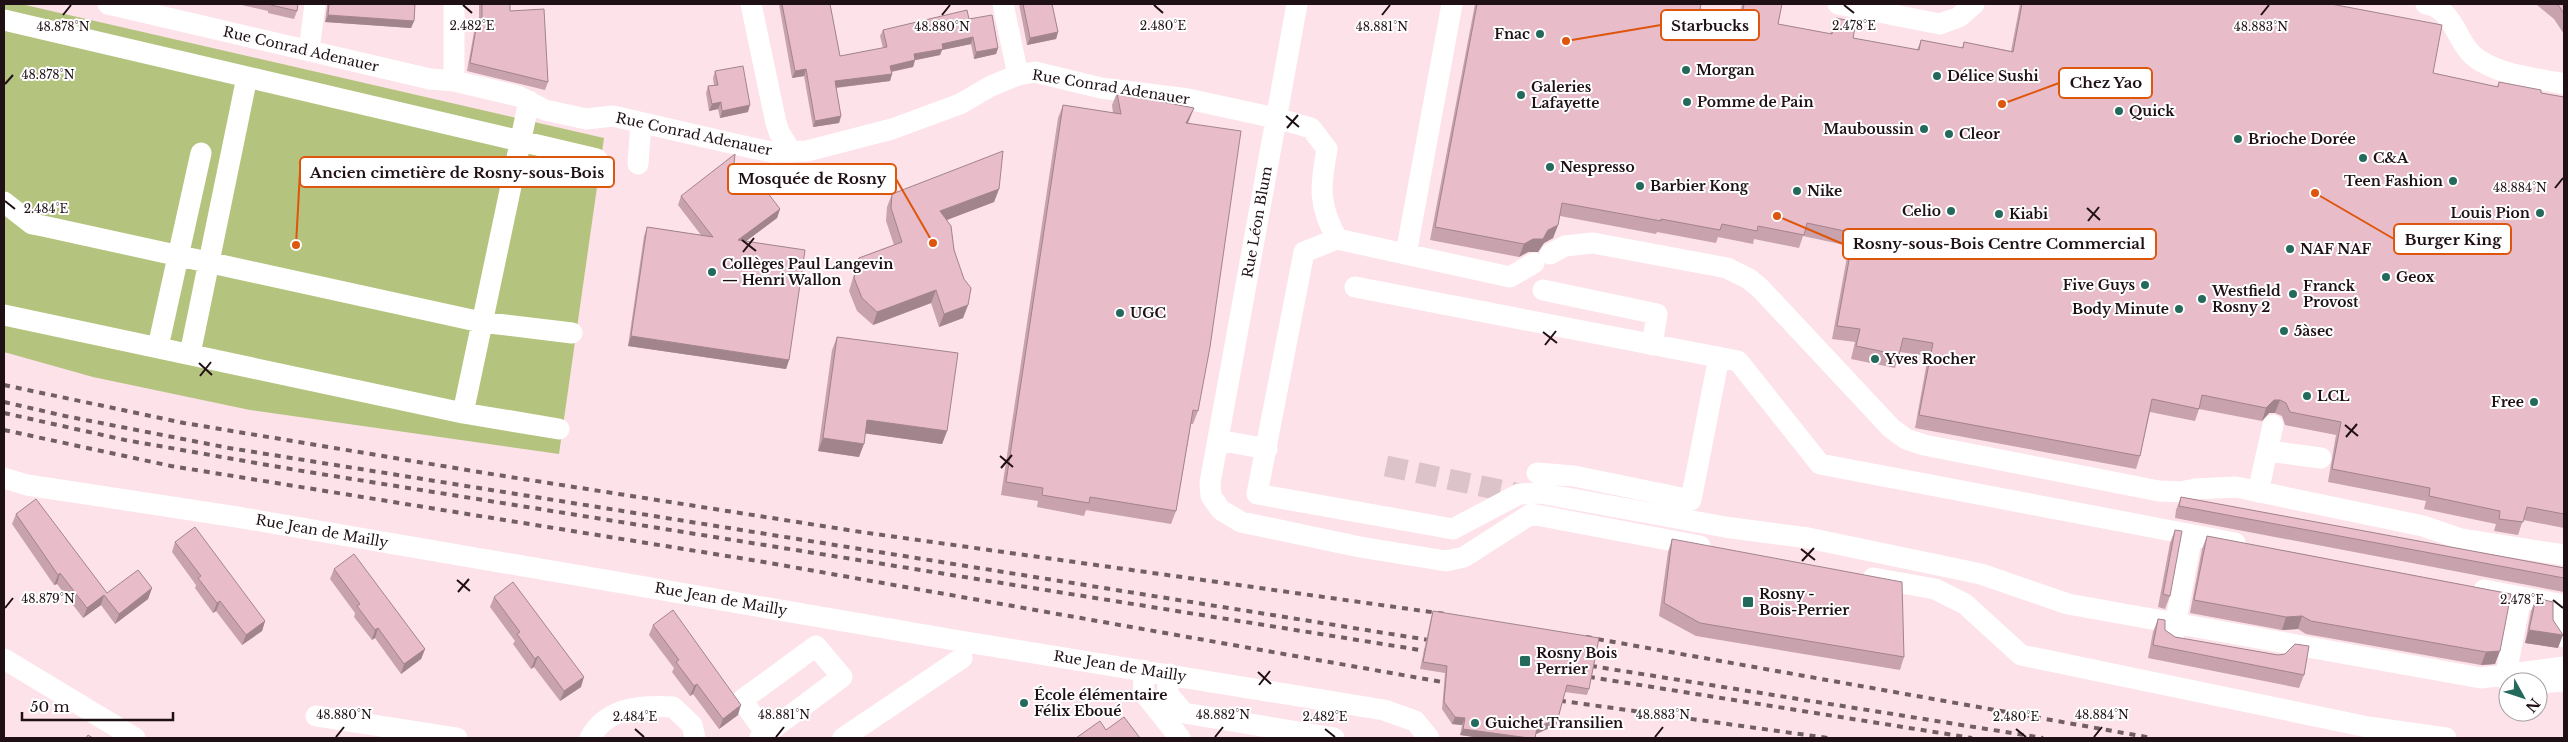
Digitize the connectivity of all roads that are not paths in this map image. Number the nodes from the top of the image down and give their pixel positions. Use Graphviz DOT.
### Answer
graph roads {
  1 [pos="108,4"];
  2 [pos="315,4"];
  3 [pos="454,4"];
  4 [pos="751,4"];
  5 [pos="1002,4"];
  6 [pos="1297,4"];
  7 [pos="1452,4"];
  8 [pos="1838,4"];
  9 [pos="1974,4"];
  10 [pos="2426,4"];
  11 [pos="4,20"];
  12 [pos="309,50"];
  13 [pos="1018,75"];
  14 [pos="247,77"];
  15 [pos="454,81"];
  16 [pos="2564,84"];
  17 [pos="529,101"];
  18 [pos="1276,118"];
  19 [pos="641,123"];
  20 [pos="520,141"];
  21 [pos="791,152"];
  22 [pos="201,153"];
  23 [pos="597,159"];
  24 [pos="638,164"];
  25 [pos="4,202"];
  26 [pos="1337,239"];
  27 [pos="1406,254"];
  28 [pos="178,256"];
  29 [pos="208,262"];
  30 [pos="1510,277"];
  31 [pos="1355,287"];
  32 [pos="4,315"];
  33 [pos="481,322"];
  34 [pos="572,333"];
  35 [pos="1652,344"];
  36 [pos="158,348"];
  37 [pos="190,354"];
  38 [pos="1719,357"];
  39 [pos="463,413"];
  40 [pos="2273,425"];
  41 [pos="559,429"];
  42 [pos="1218,440"];
  43 [pos="1267,449"];
  44 [pos="2268,451"];
  45 [pos="2321,458"];
  46 [pos="1537,473"];
  47 [pos="4,478"];
  48 [pos="2258,492"];
  49 [pos="2192,535"];
  50 [pos="2250,546"];
  51 [pos="1722,550"];
  52 [pos="2564,555"];
  53 [pos="1858,575"];
  54 [pos="2463,586"];
  55 [pos="2521,597"];
  56 [pos="2564,605"];
  57 [pos="2564,637"];
  58 [pos="962,658"];
  59 [pos="4,659"];
  60 [pos="2564,667"];
  61 [pos="1143,670"];
  62 [pos="2509,672"];
  63 [pos="1170,674"];
  64 [pos="2498,679"];
  65 [pos="2564,682"];
  66 [pos="2548,683"];
  67 [pos="316,716"];
  68 [pos="763,736"];
  69 [pos="135,738"];
  70 [pos="457,738"];
  71 [pos="590,738"];
  72 [pos="695,738"];
  73 [pos="843,738"];
  74 [pos="1180,738"];
  75 [pos="1334,738"];
  76 [pos="1429,738"];
  77 [pos="2446,738"];
  1 -- 12 [label="street, Rue Conrad Adenauer"];
  2 -- 12 [label="street"];
  3 -- 15 [label="street"];
  4 -- 21 [label="street"];
  5 -- 13 [label="street"];
  6 -- 18 [label="street, Rue Léon Blum"];
  7 -- 27 [label="street"];
  8 -- 9 [label="street"];
  10 -- 16 [label="street"];
  11 -- 14 [label="street"];
  12 -- 15 [label="street, Rue Conrad Adenauer"];
  13 -- 18 [label="street, Rue Conrad Adenauer"];
  13 -- 21 [label="street, Rue Conrad Adenauer"];
  14 -- 20 [label="street"];
  14 -- 29 [label="street"];
  15 -- 17 [label="street, Rue Conrad Adenauer"];
  17 -- 19 [label="street, Rue Conrad Adenauer"];
  17 -- 20 [label="street"];
  18 -- 26 [label="street, Rue Conrad Adenauer"];
  18 -- 42 [label="street, Rue Léon Blum"];
  19 -- 21 [label="street, Rue Conrad Adenauer"];
  19 -- 24 [label="street"];
  20 -- 23 [label="street"];
  20 -- 33 [label="street"];
  22 -- 28 [label="street"];
  25 -- 28 [label="street"];
  26 -- 27 [label="street"];
  26 -- 43 [label="street"];
  27 -- 30 [label="street"];
  28 -- 29 [label="street"];
  28 -- 36 [label="street"];
  29 -- 33 [label="street"];
  29 -- 37 [label="street"];
  30 -- 35 [label="street"];
  30 -- 48 [label="street"];
  31 -- 35 [label="street"];
  32 -- 36 [label="street"];
  33 -- 34 [label="street"];
  33 -- 39 [label="street"];
  35 -- 38 [label="street"];
  36 -- 37 [label="street"];
  37 -- 39 [label="street"];
  38 -- 46 [label="street"];
  38 -- 49 [label="street"];
  39 -- 41 [label="street"];
  40 -- 44 [label="street"];
  42 -- 43 [label="street"];
  42 -- 51 [label="street, Rue Léon Blum"];
  43 -- 60 [label="street"];
  44 -- 45 [label="street"];
  44 -- 48 [label="street"];
  47 -- 61 [label="street, Rue Jean de Mailly"];
  48 -- 52 [label="street"];
  49 -- 50 [label="street"];
  49 -- 64 [label="street"];
  53 -- 77 [label="street"];
  54 -- 55 [label="street"];
  55 -- 56 [label="street"];
  55 -- 62 [label="street"];
  56 -- 57 [label="street"];
  58 -- 73 [label="street"];
  59 -- 69 [label="street"];
  61 -- 63 [label="street, Rue Jean de Mailly"];
  61 -- 74 [label="street"];
  63 -- 75 [label="street"];
  63 -- 76 [label="street, Rue Jean de Mailly"];
  65 -- 66 [label="street"];
  67 -- 70 [label="street"];
  68 -- 68 [label="street"];
  71 -- 72 [label="street"];
}
